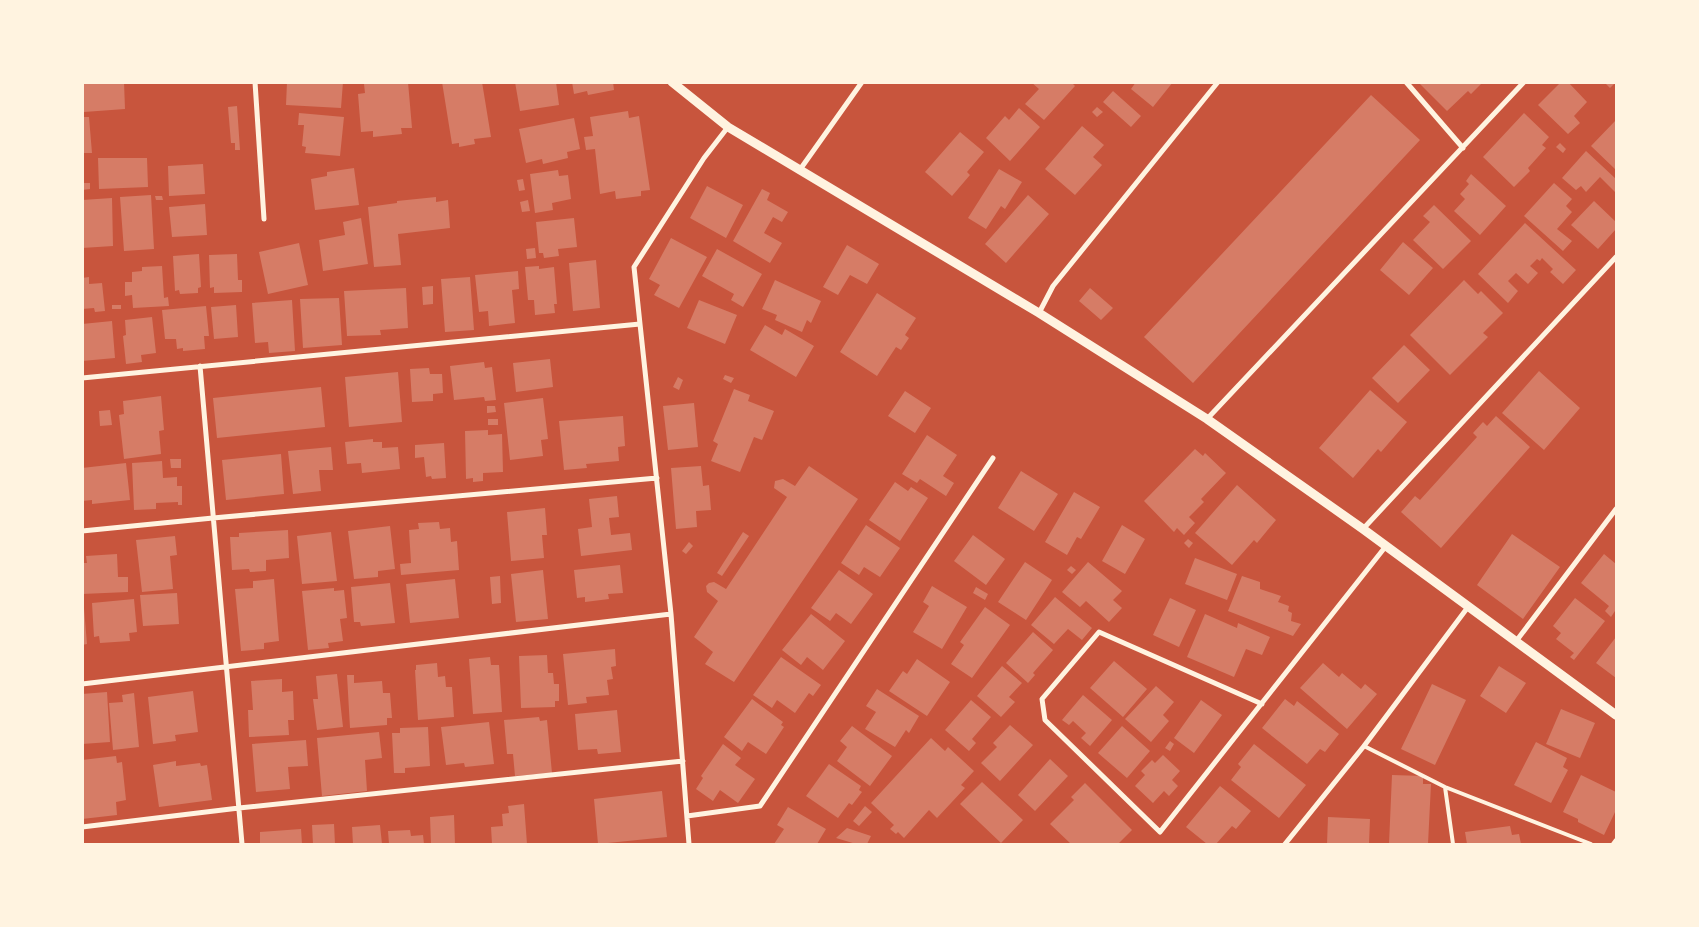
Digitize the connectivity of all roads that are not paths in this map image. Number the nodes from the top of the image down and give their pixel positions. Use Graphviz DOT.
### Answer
graph roads {
  1 [pos="256,82"];
  2 [pos="672,82"];
  3 [pos="1218,82"];
  4 [pos="1406,82"];
  5 [pos="1524,82"];
  6 [pos="859,84"];
  7 [pos="728,127"];
  8 [pos="1462,148"];
  9 [pos="799,171"];
  10 [pos="264,219"];
  11 [pos="1616,257"];
  12 [pos="1039,313"];
  13 [pos="640,324"];
  14 [pos="200,366"];
  15 [pos="82,378"];
  16 [pos="1207,419"];
  17 [pos="993,458"];
  18 [pos="657,478"];
  19 [pos="1616,509"];
  20 [pos="213,518"];
  21 [pos="1363,529"];
  22 [pos="82,532"];
  23 [pos="1386,546"];
  24 [pos="1468,607"];
  25 [pos="671,614"];
  26 [pos="1517,640"];
  27 [pos="227,667"];
  28 [pos="82,684"];
  29 [pos="1262,704"];
  30 [pos="1616,715"];
  31 [pos="1364,746"];
  32 [pos="683,761"];
  33 [pos="1445,787"];
  34 [pos="239,808"];
  35 [pos="687,816"];
  36 [pos="82,827"];
  37 [pos="1616,840"];
  38 [pos="242,844"];
  39 [pos="689,844"];
  40 [pos="1284,844"];
  41 [pos="1453,844"];
  42 [pos="1591,844"];
  43 [pos="1613,844"];
  1 -- 10 [label="street"];
  2 -- 7 [label="street"];
  3 -- 12 [label="street"];
  4 -- 8 [label="street"];
  5 -- 8 [label="street"];
  6 -- 9 [label="street"];
  7 -- 9 [label="street"];
  7 -- 13 [label="street"];
  8 -- 16 [label="street"];
  9 -- 12 [label="street"];
  11 -- 21 [label="street"];
  12 -- 16 [label="street"];
  13 -- 14 [label="street"];
  13 -- 18 [label="street"];
  14 -- 15 [label="street"];
  14 -- 20 [label="street"];
  16 -- 21 [label="street"];
  17 -- 35 [label="street"];
  18 -- 20 [label="street"];
  18 -- 25 [label="street"];
  19 -- 26 [label="street"];
  20 -- 22 [label="street"];
  20 -- 27 [label="street"];
  21 -- 23 [label="street"];
  23 -- 24 [label="street"];
  23 -- 29 [label="street"];
  24 -- 26 [label="street"];
  24 -- 31 [label="street"];
  25 -- 27 [label="street"];
  25 -- 32 [label="street"];
  26 -- 30 [label="street"];
  27 -- 28 [label="street"];
  27 -- 34 [label="street"];
  29 -- 29 [label="street"];
  31 -- 33 [label="lane"];
  31 -- 40 [label="street"];
  32 -- 34 [label="street"];
  32 -- 35 [label="street"];
  33 -- 41 [label="lane"];
  33 -- 42 [label="lane"];
  34 -- 36 [label="street"];
  34 -- 38 [label="street"];
  35 -- 39 [label="street"];
  37 -- 43 [label="lane"];
}
